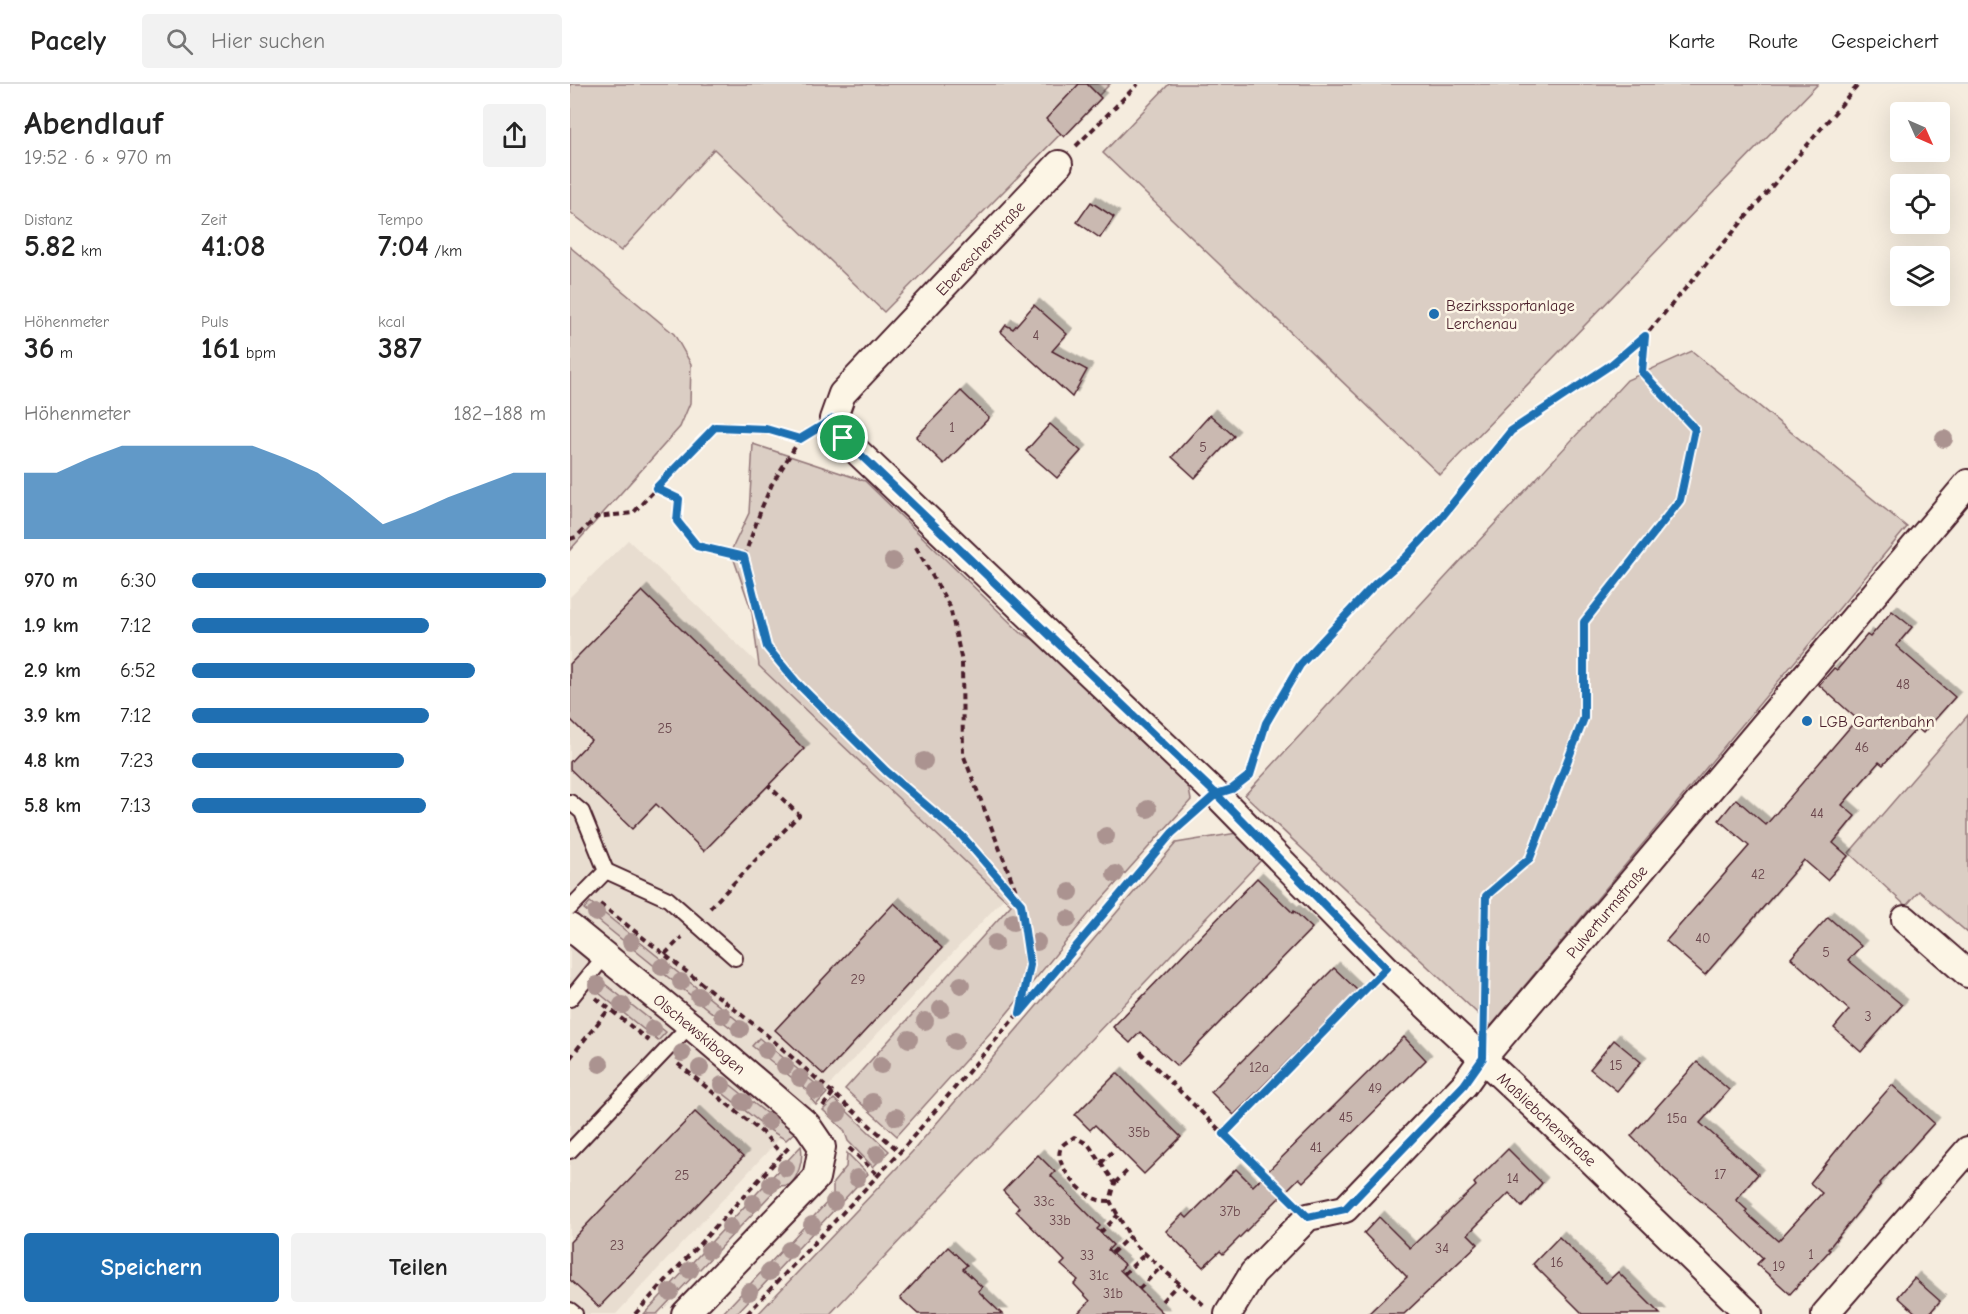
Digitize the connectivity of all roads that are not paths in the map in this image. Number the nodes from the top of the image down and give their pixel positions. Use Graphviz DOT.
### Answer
graph roads {
  1 [pos="1059,164"];
  2 [pos="833,419"];
  3 [pos="1968,483"];
  4 [pos="570,802"];
  5 [pos="606,871"];
  6 [pos="570,908"];
  7 [pos="1905,919"];
  8 [pos="570,927"];
  9 [pos="605,956"];
  10 [pos="735,958"];
  11 [pos="1968,974"];
  12 [pos="570,999"];
  13 [pos="690,1025"];
  14 [pos="1483,1058"];
  15 [pos="1968,1150"];
  16 [pos="570,1151"];
  17 [pos="570,1310"];
  18 [pos="1217,1310"];
  19 [pos="575,1314"];
  20 [pos="685,1314"];
  21 [pos="1749,1314"];
  22 [pos="1826,1314"];
  1 -- 2 [label="street, Ebereschenstraße"];
  2 -- 14 [label="street, Maßliebchenstraße"];
  3 -- 14 [label="street, Pulverturmstraße"];
  4 -- 5 [label="lane"];
  5 -- 6 [label="lane"];
  5 -- 10 [label="lane"];
  7 -- 11 [label="street"];
  8 -- 9 [label="street, Olschewskibogen"];
  9 -- 12 [label="lane"];
  9 -- 13 [label="street, Olschewskibogen"];
  13 -- 16 [label="lane"];
  13 -- 20 [label="street, Olschewskibogen"];
  14 -- 18 [label="street, Pulverturmstraße"];
  14 -- 21 [label="street, Maßliebchenstraße"];
  15 -- 22 [label="street"];
  17 -- 19 [label="lane"];
}
